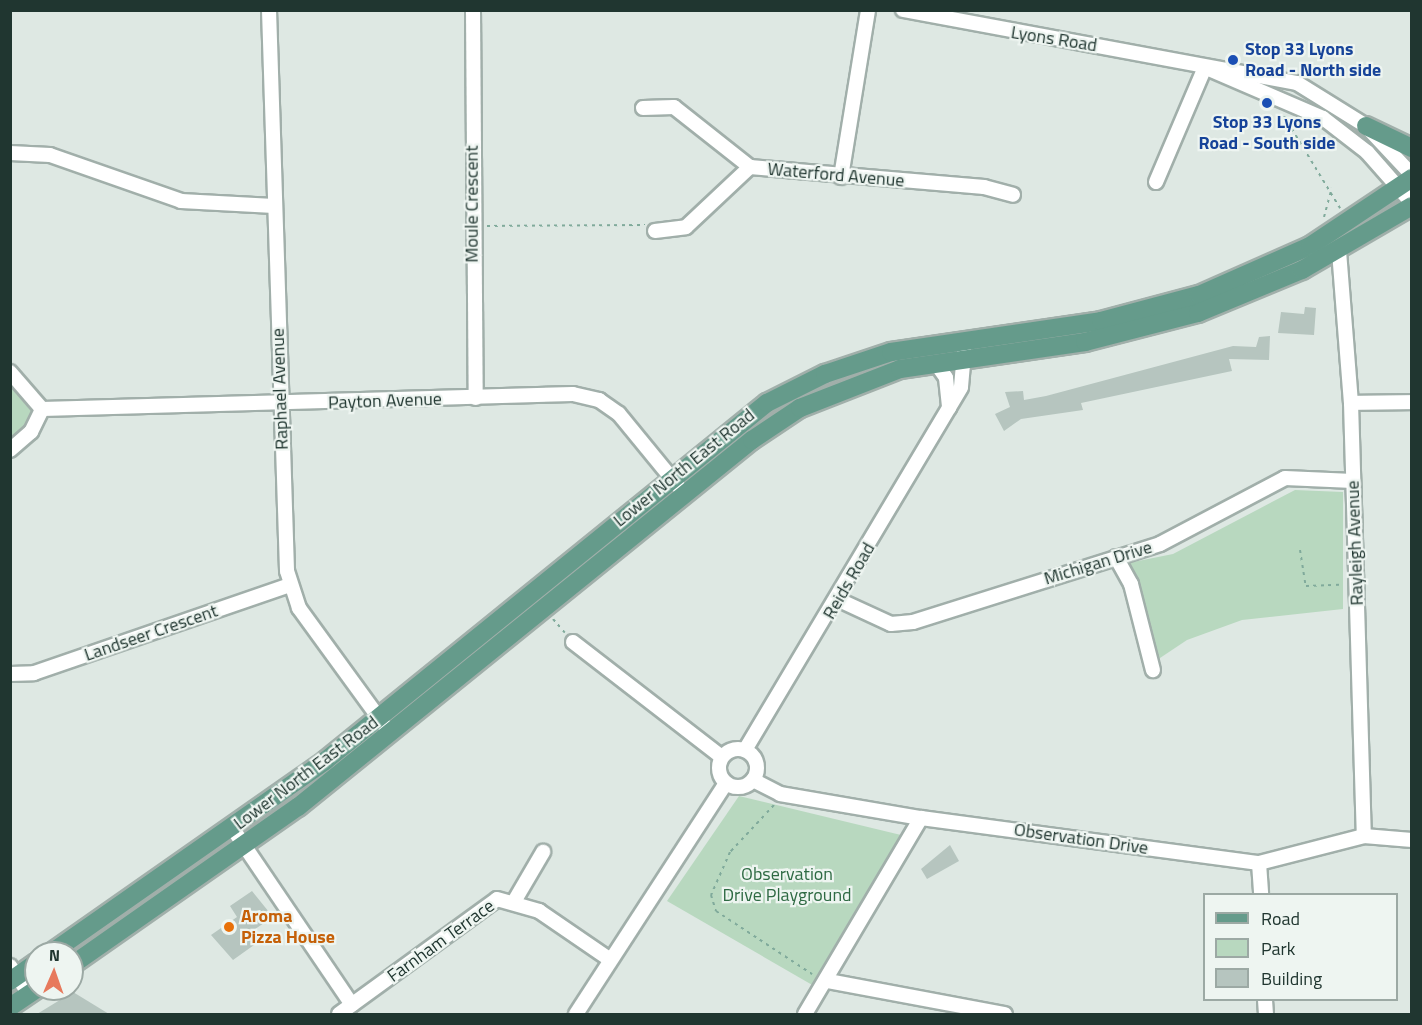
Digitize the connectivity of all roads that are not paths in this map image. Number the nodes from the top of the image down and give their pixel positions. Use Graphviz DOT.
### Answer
graph roads {
  1 [pos="270,10"];
  2 [pos="473,10"];
  3 [pos="868,10"];
  4 [pos="903,10"];
  5 [pos="1205,67"];
  6 [pos="644,108"];
  7 [pos="1366,126"];
  8 [pos="1412,148"];
  9 [pos="10,153"];
  10 [pos="750,167"];
  11 [pos="841,177"];
  12 [pos="1407,180"];
  13 [pos="1156,182"];
  14 [pos="1013,195"];
  15 [pos="1412,205"];
  16 [pos="274,206"];
  17 [pos="655,231"];
  18 [pos="1339,251"];
  19 [pos="963,339"];
  20 [pos="965,358"];
  21 [pos="936,362"];
  22 [pos="10,372"];
  23 [pos="476,398"];
  24 [pos="1412,402"];
  25 [pos="1351,403"];
  26 [pos="281,404"];
  27 [pos="949,408"];
  28 [pos="42,409"];
  29 [pos="10,450"];
  30 [pos="671,477"];
  31 [pos="1353,482"];
  32 [pos="685,496"];
  33 [pos="1116,557"];
  34 [pos="290,585"];
  35 [pos="839,600"];
  36 [pos="573,642"];
  37 [pos="1152,670"];
  38 [pos="10,674"];
  39 [pos="378,718"];
  40 [pos="391,735"];
  41 [pos="745,750"];
  42 [pos="722,757"];
  43 [pos="753,780"];
  44 [pos="726,783"];
  45 [pos="921,818"];
  46 [pos="233,829"];
  47 [pos="1364,836"];
  48 [pos="1412,840"];
  49 [pos="245,845"];
  50 [pos="543,852"];
  51 [pos="1259,863"];
  52 [pos="1261,893"];
  53 [pos="515,900"];
  54 [pos="69,941"];
  55 [pos="84,957"];
  56 [pos="609,959"];
  57 [pos="826,984"];
  58 [pos="24,998"];
  59 [pos="352,1005"];
  60 [pos="10,1007"];
  61 [pos="339,1014"];
  62 [pos="576,1014"];
  63 [pos="806,1014"];
  64 [pos="1005,1014"];
  1 -- 16 [label="street, Raphael Avenue"];
  2 -- 23 [label="street, Moule Crescent"];
  3 -- 11 [label="street"];
  4 -- 5 [label="street, Lyons Road"];
  5 -- 7 [label="street, Lyons Road"];
  5 -- 12 [label="street, Lyons Road"];
  5 -- 13 [label="street"];
  6 -- 10 [label="street, Waterford Avenue"];
  7 -- 8 [label="main road"];
  7 -- 12 [label="street, Lyons Road"];
  9 -- 16 [label="street"];
  10 -- 11 [label="street, Waterford Avenue"];
  10 -- 17 [label="street"];
  11 -- 14 [label="street, Waterford Avenue"];
  12 -- 15 [label="street, Lyons Road"];
  12 -- 19 [label="main road, Lower North East Road"];
  15 -- 18 [label="main road, Lower North East Road"];
  16 -- 26 [label="street, Raphael Avenue"];
  18 -- 20 [label="main road, Lower North East Road"];
  18 -- 25 [label="street, Rayleigh Avenue"];
  19 -- 20 [label="street, Reids Road"];
  19 -- 30 [label="main road, Lower North East Road"];
  20 -- 21 [label="main road, Lower North East Road"];
  20 -- 27 [label="street, Reids Road"];
  21 -- 27 [label="street"];
  21 -- 32 [label="main road, Lower North East Road"];
  22 -- 28 [label="street"];
  23 -- 26 [label="street, Payton Avenue"];
  23 -- 30 [label="street, Payton Avenue"];
  24 -- 25 [label="street"];
  25 -- 31 [label="street, Rayleigh Avenue"];
  26 -- 28 [label="street, Payton Avenue"];
  26 -- 34 [label="street, Raphael Avenue"];
  27 -- 35 [label="street, Reids Road"];
  28 -- 29 [label="street"];
  30 -- 32 [label="street, Payton Avenue"];
  30 -- 39 [label="main road, Lower North East Road"];
  31 -- 33 [label="street, Michigan Drive"];
  31 -- 47 [label="street, Rayleigh Avenue"];
  32 -- 40 [label="main road, Lower North East Road"];
  33 -- 35 [label="street, Michigan Drive"];
  33 -- 37 [label="street"];
  34 -- 38 [label="street, Landseer Crescent"];
  34 -- 39 [label="street, Raphael Avenue"];
  35 -- 41 [label="street, Reids Road"];
  36 -- 42 [label="street"];
  39 -- 40 [label="street, Raphael Avenue"];
  39 -- 46 [label="main road, Lower North East Road"];
  40 -- 49 [label="main road, Lower North East Road"];
  41 -- 42 [label="street"];
  41 -- 43 [label="street"];
  42 -- 44 [label="street"];
  43 -- 44 [label="street"];
  43 -- 45 [label="street, Observation Drive"];
  44 -- 56 [label="street"];
  45 -- 51 [label="street, Observation Drive"];
  45 -- 57 [label="street"];
  46 -- 49 [label="street"];
  46 -- 54 [label="main road, Lower North East Road"];
  47 -- 48 [label="street, Observation Drive"];
  47 -- 51 [label="street, Observation Drive"];
  49 -- 55 [label="main road, Lower North East Road"];
  49 -- 59 [label="street"];
  50 -- 53 [label="street"];
  51 -- 52 [label="street"];
  53 -- 56 [label="street, Farnham Terrace"];
  53 -- 59 [label="street, Farnham Terrace"];
  56 -- 62 [label="street"];
  57 -- 63 [label="street"];
  57 -- 64 [label="street"];
  58 -- 60 [label="main road"];
  59 -- 61 [label="street, Farnham Terrace"];
}
